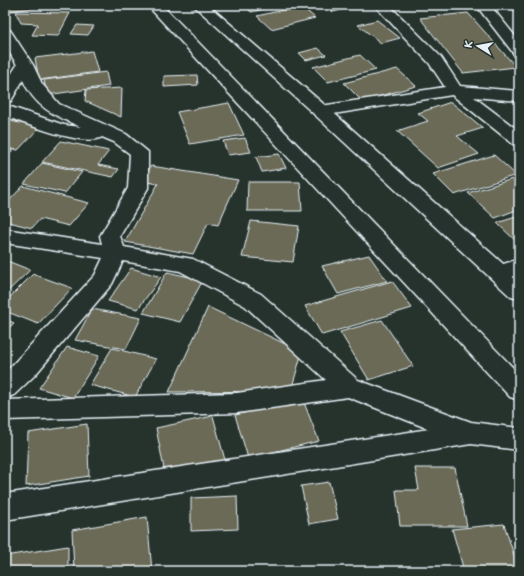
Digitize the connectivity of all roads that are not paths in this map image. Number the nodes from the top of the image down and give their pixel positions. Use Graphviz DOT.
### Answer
graph roads {
  1 [pos="154,5"];
  2 [pos="200,5"];
  3 [pos="381,5"];
  4 [pos="483,5"];
  5 [pos="5,32"];
  6 [pos="519,51"];
  7 [pos="25,65"];
  8 [pos="455,90"];
  9 [pos="519,96"];
  10 [pos="5,98"];
  11 [pos="5,110"];
  12 [pos="321,111"];
  13 [pos="120,138"];
  14 [pos="519,140"];
  15 [pos="5,236"];
  16 [pos="116,254"];
  17 [pos="519,266"];
  18 [pos="499,274"];
  19 [pos="519,291"];
  20 [pos="349,387"];
  21 [pos="5,388"];
  22 [pos="519,390"];
  23 [pos="5,410"];
  24 [pos="471,433"];
  25 [pos="519,439"];
  26 [pos="5,508"];
  1 -- 22 [label="street"];
  2 -- 12 [label="street"];
  3 -- 8 [label="street"];
  4 -- 6 [label="street"];
  5 -- 7 [label="street"];
  7 -- 10 [label="street"];
  7 -- 13 [label="street"];
  8 -- 9 [label="street"];
  8 -- 12 [label="street"];
  8 -- 14 [label="street"];
  11 -- 13 [label="street"];
  12 -- 18 [label="street"];
  13 -- 16 [label="street"];
  15 -- 16 [label="street"];
  16 -- 20 [label="street"];
  16 -- 21 [label="street"];
  17 -- 18 [label="street"];
  18 -- 19 [label="street"];
  20 -- 23 [label="street"];
  20 -- 24 [label="street"];
  24 -- 25 [label="street"];
  24 -- 26 [label="street"];
}
